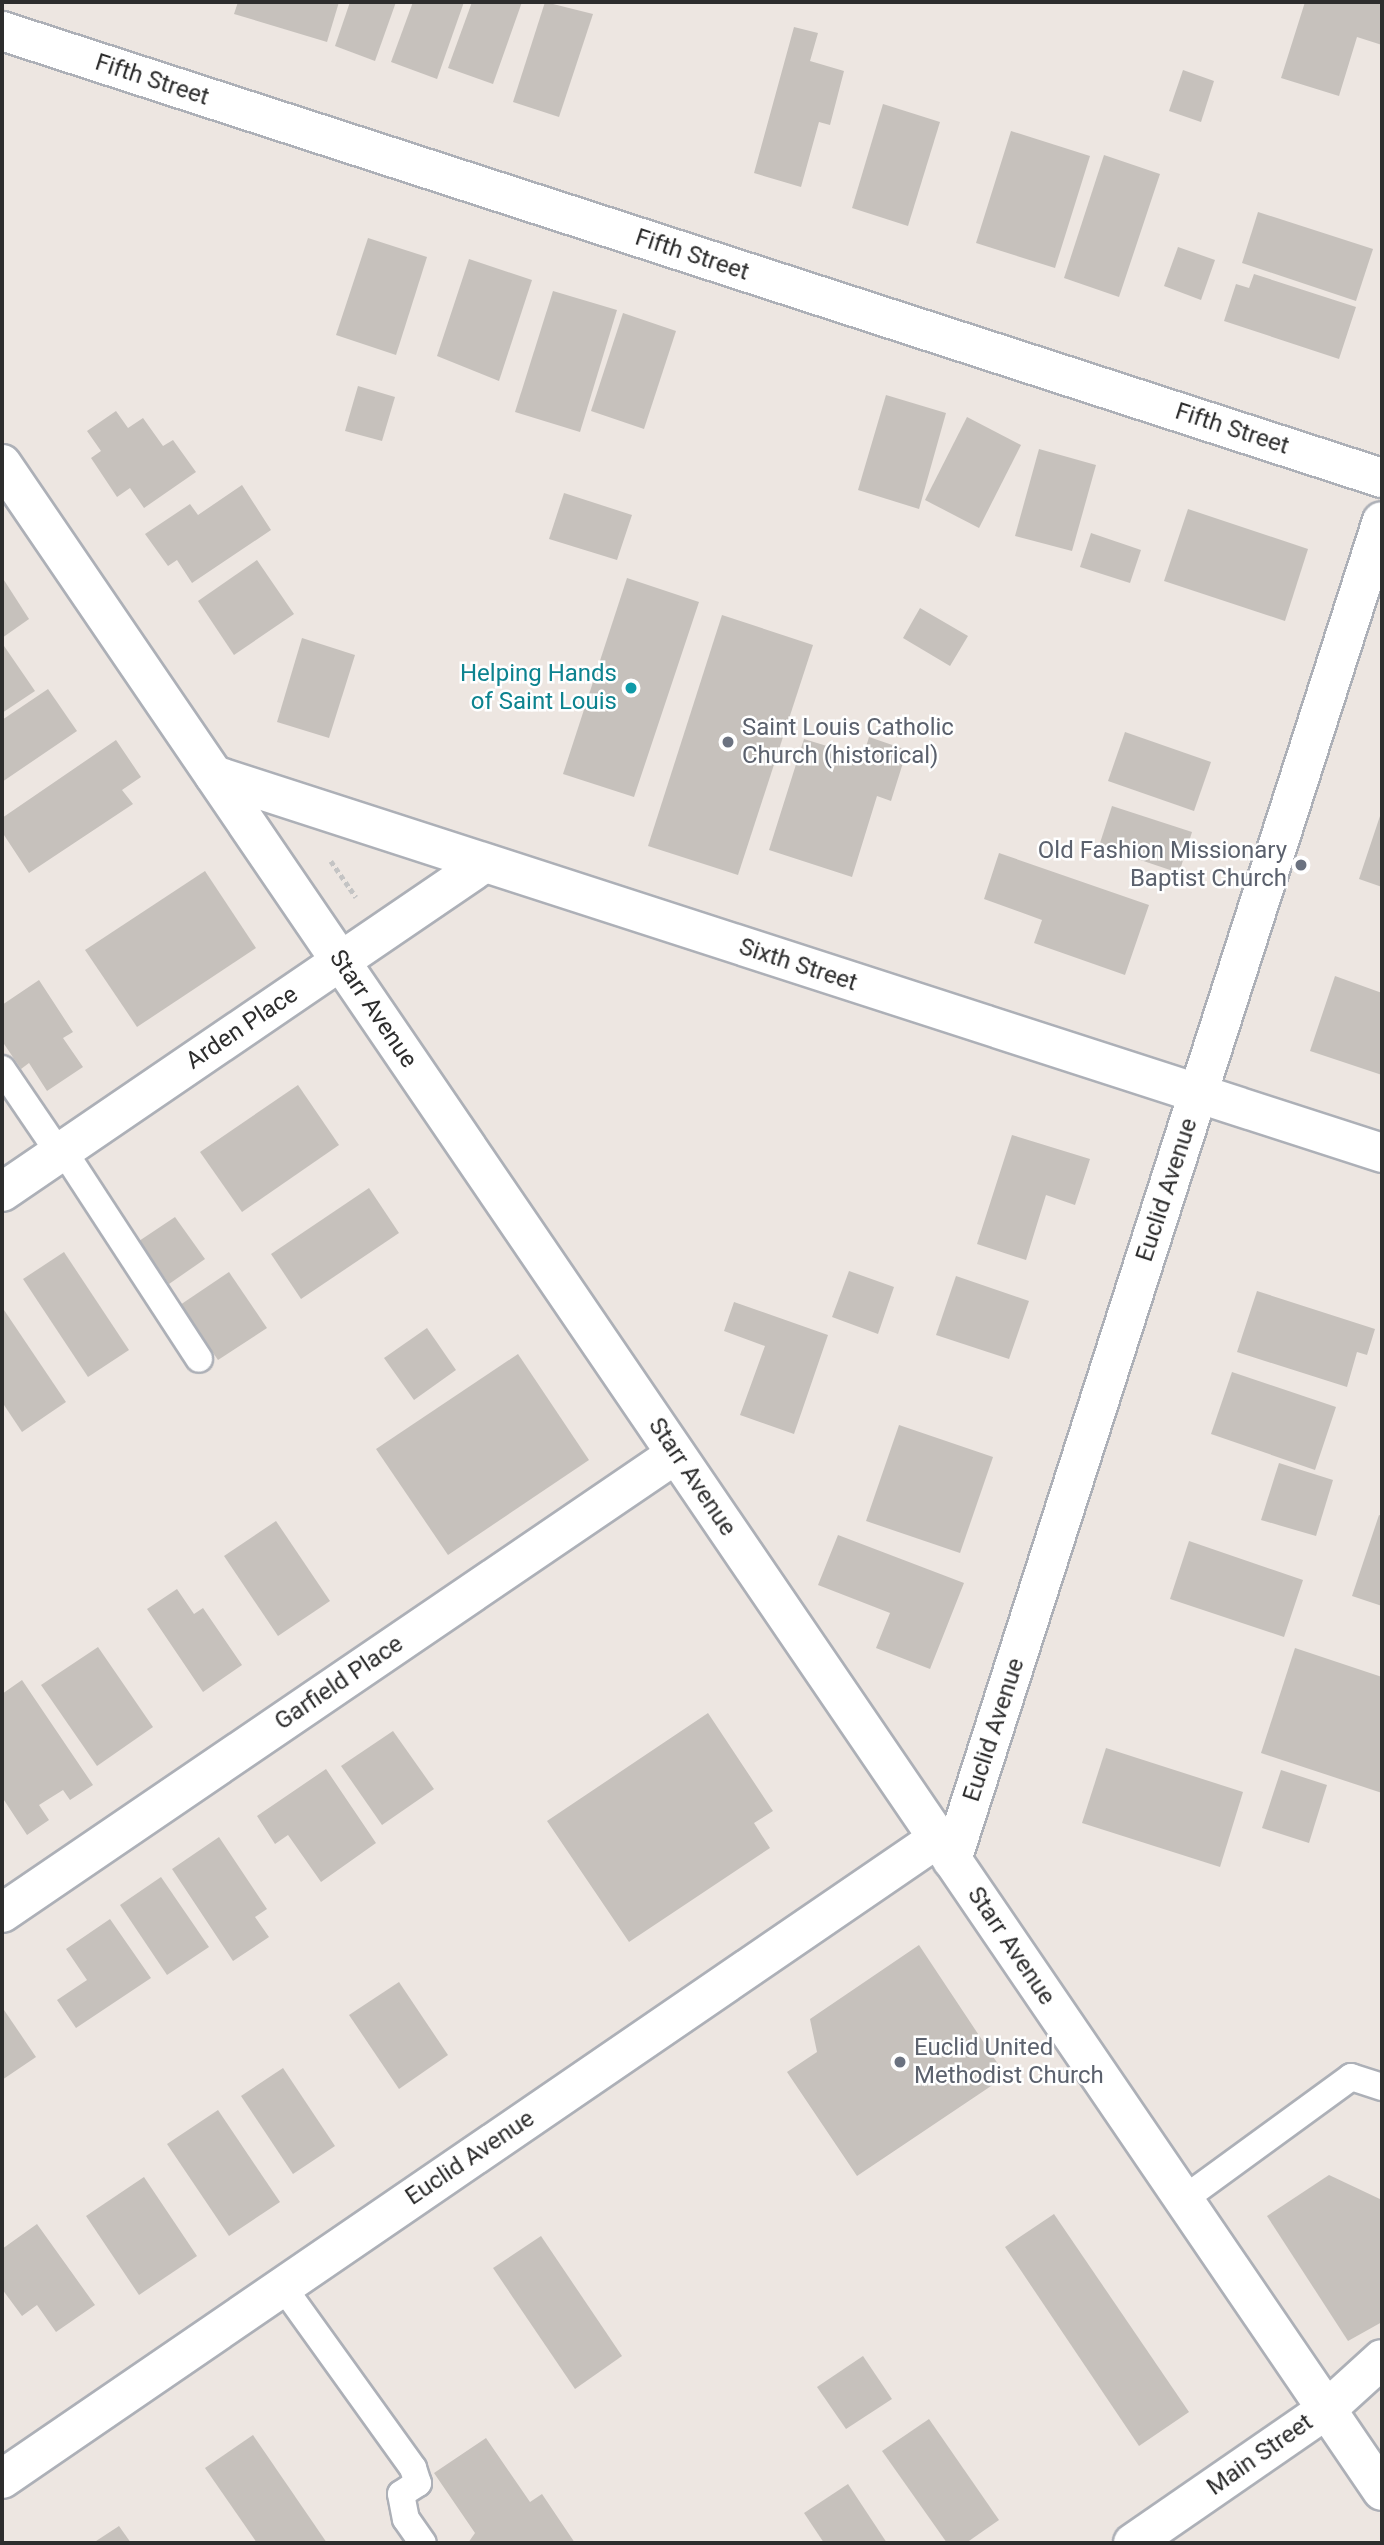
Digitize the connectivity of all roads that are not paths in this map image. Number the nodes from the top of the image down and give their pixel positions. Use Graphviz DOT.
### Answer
graph roads {
  1 [pos="2,32"];
  2 [pos="2,464"];
  3 [pos="1382,478"];
  4 [pos="1382,521"];
  5 [pos="214,775"];
  6 [pos="483,864"];
  7 [pos="340,961"];
  8 [pos="2,1069"];
  9 [pos="1198,1094"];
  10 [pos="61,1152"];
  11 [pos="1382,1153"];
  12 [pos="2,1192"];
  13 [pos="199,1359"];
  14 [pos="676,1454"];
  15 [pos="945,1849"];
  16 [pos="2,1913"];
  17 [pos="1382,2087"];
  18 [pos="1184,2199"];
  19 [pos="283,2287"];
  20 [pos="1382,2359"];
  21 [pos="1326,2409"];
  22 [pos="2,2479"];
  23 [pos="1380,2482"];
  24 [pos="423,2543"];
  25 [pos="1133,2543"];
  1 -- 3 [label="street, Fifth Street"];
  2 -- 5 [label="street, Starr Avenue"];
  4 -- 9 [label="street, Euclid Avenue"];
  5 -- 6 [label="street, Sixth Street"];
  5 -- 7 [label="street, Starr Avenue"];
  6 -- 7 [label="street, Arden Place"];
  6 -- 9 [label="street, Sixth Street"];
  7 -- 10 [label="street, Arden Place"];
  7 -- 14 [label="street, Starr Avenue"];
  8 -- 10 [label="lane"];
  9 -- 11 [label="street, Sixth Street"];
  9 -- 15 [label="street, Euclid Avenue"];
  10 -- 12 [label="street, Arden Place"];
  10 -- 13 [label="lane"];
  14 -- 15 [label="street, Starr Avenue"];
  14 -- 16 [label="street, Garfield Place"];
  15 -- 18 [label="street, Starr Avenue"];
  15 -- 19 [label="street, Euclid Avenue"];
  17 -- 18 [label="lane"];
  18 -- 21 [label="street, Starr Avenue"];
  19 -- 22 [label="street, Euclid Avenue"];
  19 -- 24 [label="lane"];
  20 -- 21 [label="street, Main Street"];
  21 -- 23 [label="street, Starr Avenue"];
  21 -- 25 [label="street, Main Street"];
}
